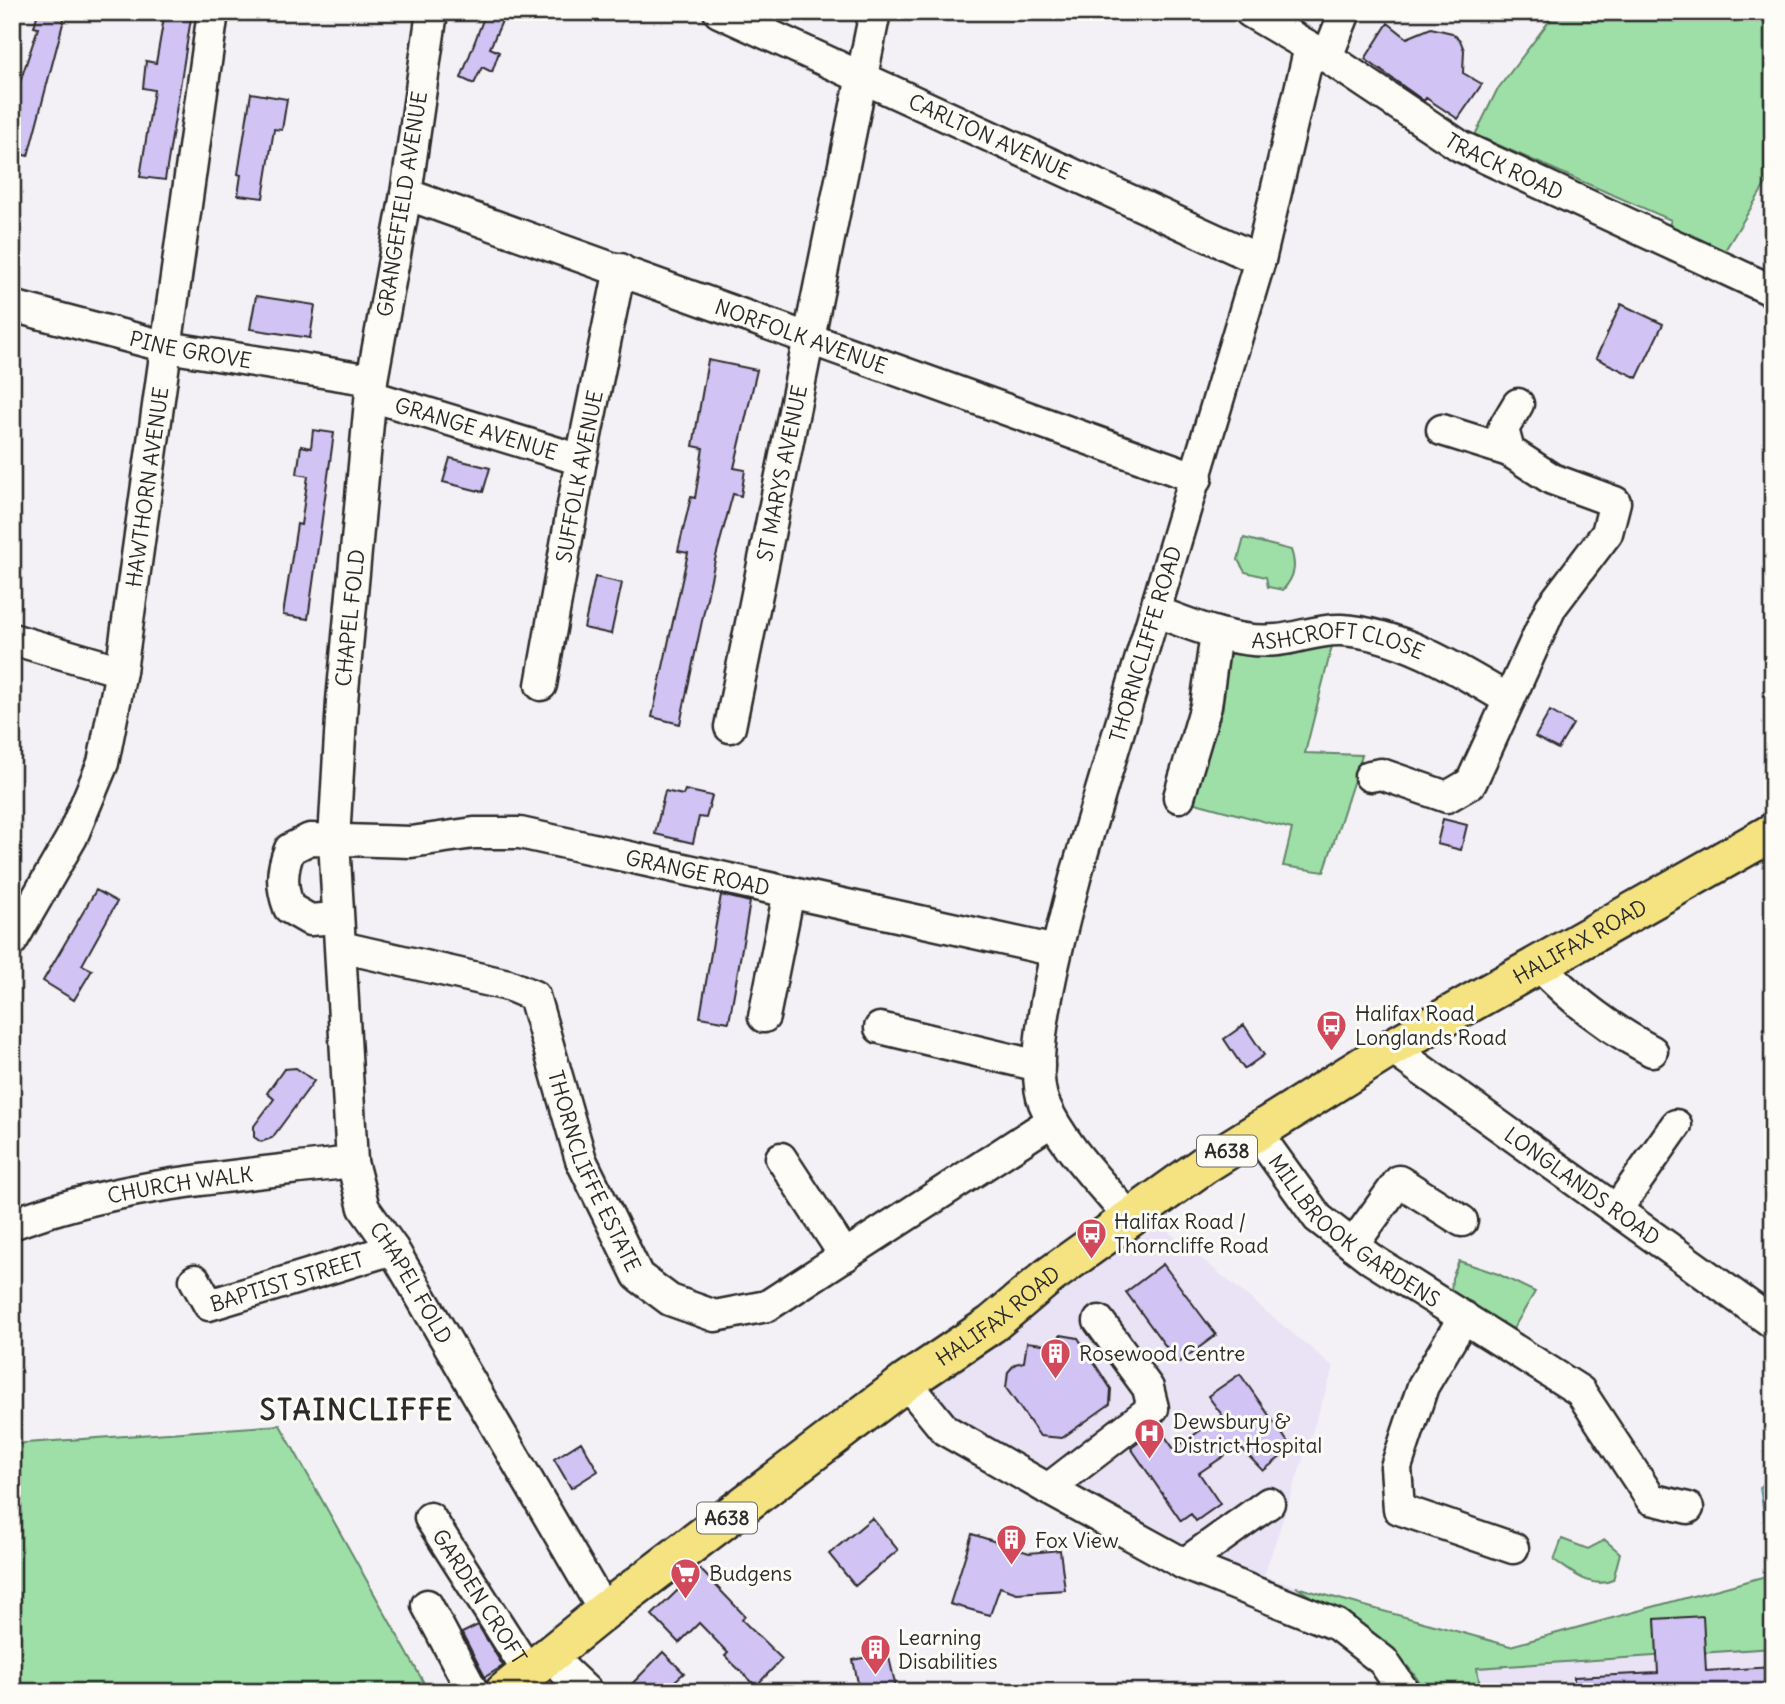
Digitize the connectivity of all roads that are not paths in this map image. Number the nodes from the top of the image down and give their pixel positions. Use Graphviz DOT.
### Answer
graph roads {
  1 [pos="213,12"];
  2 [pos="432,12"];
  3 [pos="719,12"];
  4 [pos="875,12"];
  5 [pos="1250,12"];
  6 [pos="1345,12"];
  7 [pos="1319,52"];
  8 [pos="862,77"];
  9 [pos="406,194"];
  10 [pos="1260,260"];
  11 [pos="620,270"];
  12 [pos="1773,291"];
  13 [pos="12,306"];
  14 [pos="807,341"];
  15 [pos="167,347"];
  16 [pos="372,388"];
  17 [pos="1518,404"];
  18 [pos="1442,430"];
  19 [pos="1509,452"];
  20 [pos="581,460"];
  21 [pos="1196,478"];
  22 [pos="1157,612"];
  23 [pos="1216,633"];
  24 [pos="12,639"];
  25 [pos="121,671"];
  26 [pos="541,685"];
  27 [pos="1509,700"];
  28 [pos="730,727"];
  29 [pos="1370,776"];
  30 [pos="1179,797"];
  31 [pos="1773,832"];
  32 [pos="334,839"];
  33 [pos="789,892"];
  34 [pos="337,918"];
  35 [pos="12,941"];
  36 [pos="341,947"];
  37 [pos="1056,951"];
  38 [pos="1539,965"];
  39 [pos="764,1017"];
  40 [pos="880,1028"];
  41 [pos="1391,1048"];
  42 [pos="1652,1051"];
  43 [pos="1040,1066"];
  44 [pos="1052,1121"];
  45 [pos="1676,1125"];
  46 [pos="1257,1133"];
  47 [pos="781,1158"];
  48 [pos="352,1162"];
  49 [pos="1617,1209"];
  50 [pos="1131,1220"];
  51 [pos="1462,1221"];
  52 [pos="12,1224"];
  53 [pos="1353,1245"];
  54 [pos="393,1248"];
  55 [pos="845,1256"];
  56 [pos="195,1280"];
  57 [pos="1464,1317"];
  58 [pos="1099,1321"];
  59 [pos="1773,1323"];
  60 [pos="906,1382"];
  61 [pos="1048,1489"];
  62 [pos="1269,1503"];
  63 [pos="1688,1508"];
  64 [pos="430,1518"];
  65 [pos="1513,1548"];
  66 [pos="1184,1564"];
  67 [pos="428,1605"];
  68 [pos="604,1611"];
  69 [pos="528,1674"];
  70 [pos="473,1692"];
  71 [pos="587,1692"];
  72 [pos="1404,1692"];
  1 -- 15 [label="street, HAWTHORN AVENUE"];
  2 -- 9 [label="street, GRANGEFIELD AVENUE"];
  3 -- 8 [label="street, CARLTON AVENUE"];
  4 -- 8 [label="street, ST MARYS AVENUE"];
  5 -- 7 [label="street, TRACK ROAD"];
  6 -- 7 [label="street, THORNCLIFFE ROAD"];
  7 -- 10 [label="street, THORNCLIFFE ROAD"];
  7 -- 12 [label="street, TRACK ROAD"];
  8 -- 10 [label="street, CARLTON AVENUE"];
  8 -- 14 [label="street, ST MARYS AVENUE"];
  9 -- 11 [label="street, NORFOLK AVENUE"];
  9 -- 16 [label="street, GRANGEFIELD AVENUE"];
  10 -- 21 [label="street, THORNCLIFFE ROAD"];
  11 -- 14 [label="street, NORFOLK AVENUE"];
  11 -- 20 [label="street, SUFFOLK AVENUE"];
  13 -- 15 [label="street, PINE GROVE"];
  14 -- 21 [label="street, NORFOLK AVENUE"];
  14 -- 28 [label="street, ST MARYS AVENUE"];
  15 -- 16 [label="street, PINE GROVE"];
  15 -- 25 [label="street, HAWTHORN AVENUE"];
  16 -- 20 [label="street, GRANGE AVENUE"];
  16 -- 32 [label="street, CHAPEL FOLD"];
  17 -- 19 [label="street"];
  18 -- 19 [label="street"];
  19 -- 27 [label="street"];
  20 -- 26 [label="street, SUFFOLK AVENUE"];
  21 -- 22 [label="street, THORNCLIFFE ROAD"];
  22 -- 23 [label="street, ASHCROFT CLOSE"];
  22 -- 37 [label="street, THORNCLIFFE ROAD"];
  23 -- 27 [label="street, ASHCROFT CLOSE"];
  23 -- 30 [label="street"];
  24 -- 25 [label="street"];
  25 -- 35 [label="street, HAWTHORN AVENUE"];
  27 -- 29 [label="street"];
  31 -- 38 [label="main road, HALIFAX ROAD / A638"];
  32 -- 33 [label="street, GRANGE ROAD"];
  32 -- 34 [label="street, CHAPEL FOLD"];
  32 -- 34 [label="street"];
  33 -- 37 [label="street, GRANGE ROAD"];
  33 -- 39 [label="street"];
  34 -- 36 [label="street, CHAPEL FOLD"];
  36 -- 48 [label="street, CHAPEL FOLD"];
  36 -- 55 [label="street, THORNCLIFFE ESTATE"];
  37 -- 43 [label="street, THORNCLIFFE ROAD"];
  38 -- 41 [label="main road, HALIFAX ROAD / A638"];
  38 -- 42 [label="street"];
  40 -- 43 [label="street"];
  41 -- 46 [label="main road, HALIFAX ROAD / A638"];
  41 -- 49 [label="street, LONGLANDS ROAD"];
  43 -- 44 [label="street, THORNCLIFFE ROAD"];
  44 -- 50 [label="street, THORNCLIFFE ROAD"];
  44 -- 55 [label="street, THORNCLIFFE ESTATE"];
  45 -- 49 [label="street"];
  46 -- 50 [label="main road, HALIFAX ROAD / A638"];
  46 -- 53 [label="street, MILLBROOK GARDENS"];
  47 -- 55 [label="street"];
  48 -- 52 [label="street, CHURCH WALK"];
  48 -- 54 [label="street, CHAPEL FOLD"];
  49 -- 59 [label="street, LONGLANDS ROAD"];
  50 -- 60 [label="main road, HALIFAX ROAD / A638"];
  51 -- 53 [label="street"];
  53 -- 57 [label="street, MILLBROOK GARDENS"];
  54 -- 56 [label="street, BAPTIST STREET"];
  54 -- 68 [label="street, CHAPEL FOLD"];
  57 -- 63 [label="street, MILLBROOK GARDENS"];
  57 -- 65 [label="street, MILLBROOK GARDENS"];
  58 -- 61 [label="street"];
  60 -- 61 [label="street"];
  60 -- 68 [label="main road, HALIFAX ROAD / A638"];
  61 -- 66 [label="street"];
  62 -- 66 [label="street"];
  64 -- 69 [label="street, GARDEN CROFT"];
  66 -- 72 [label="street"];
  67 -- 70 [label="street"];
  68 -- 69 [label="main road, HALIFAX ROAD / A638"];
  69 -- 71 [label="street, GARDEN CROFT"];
}
